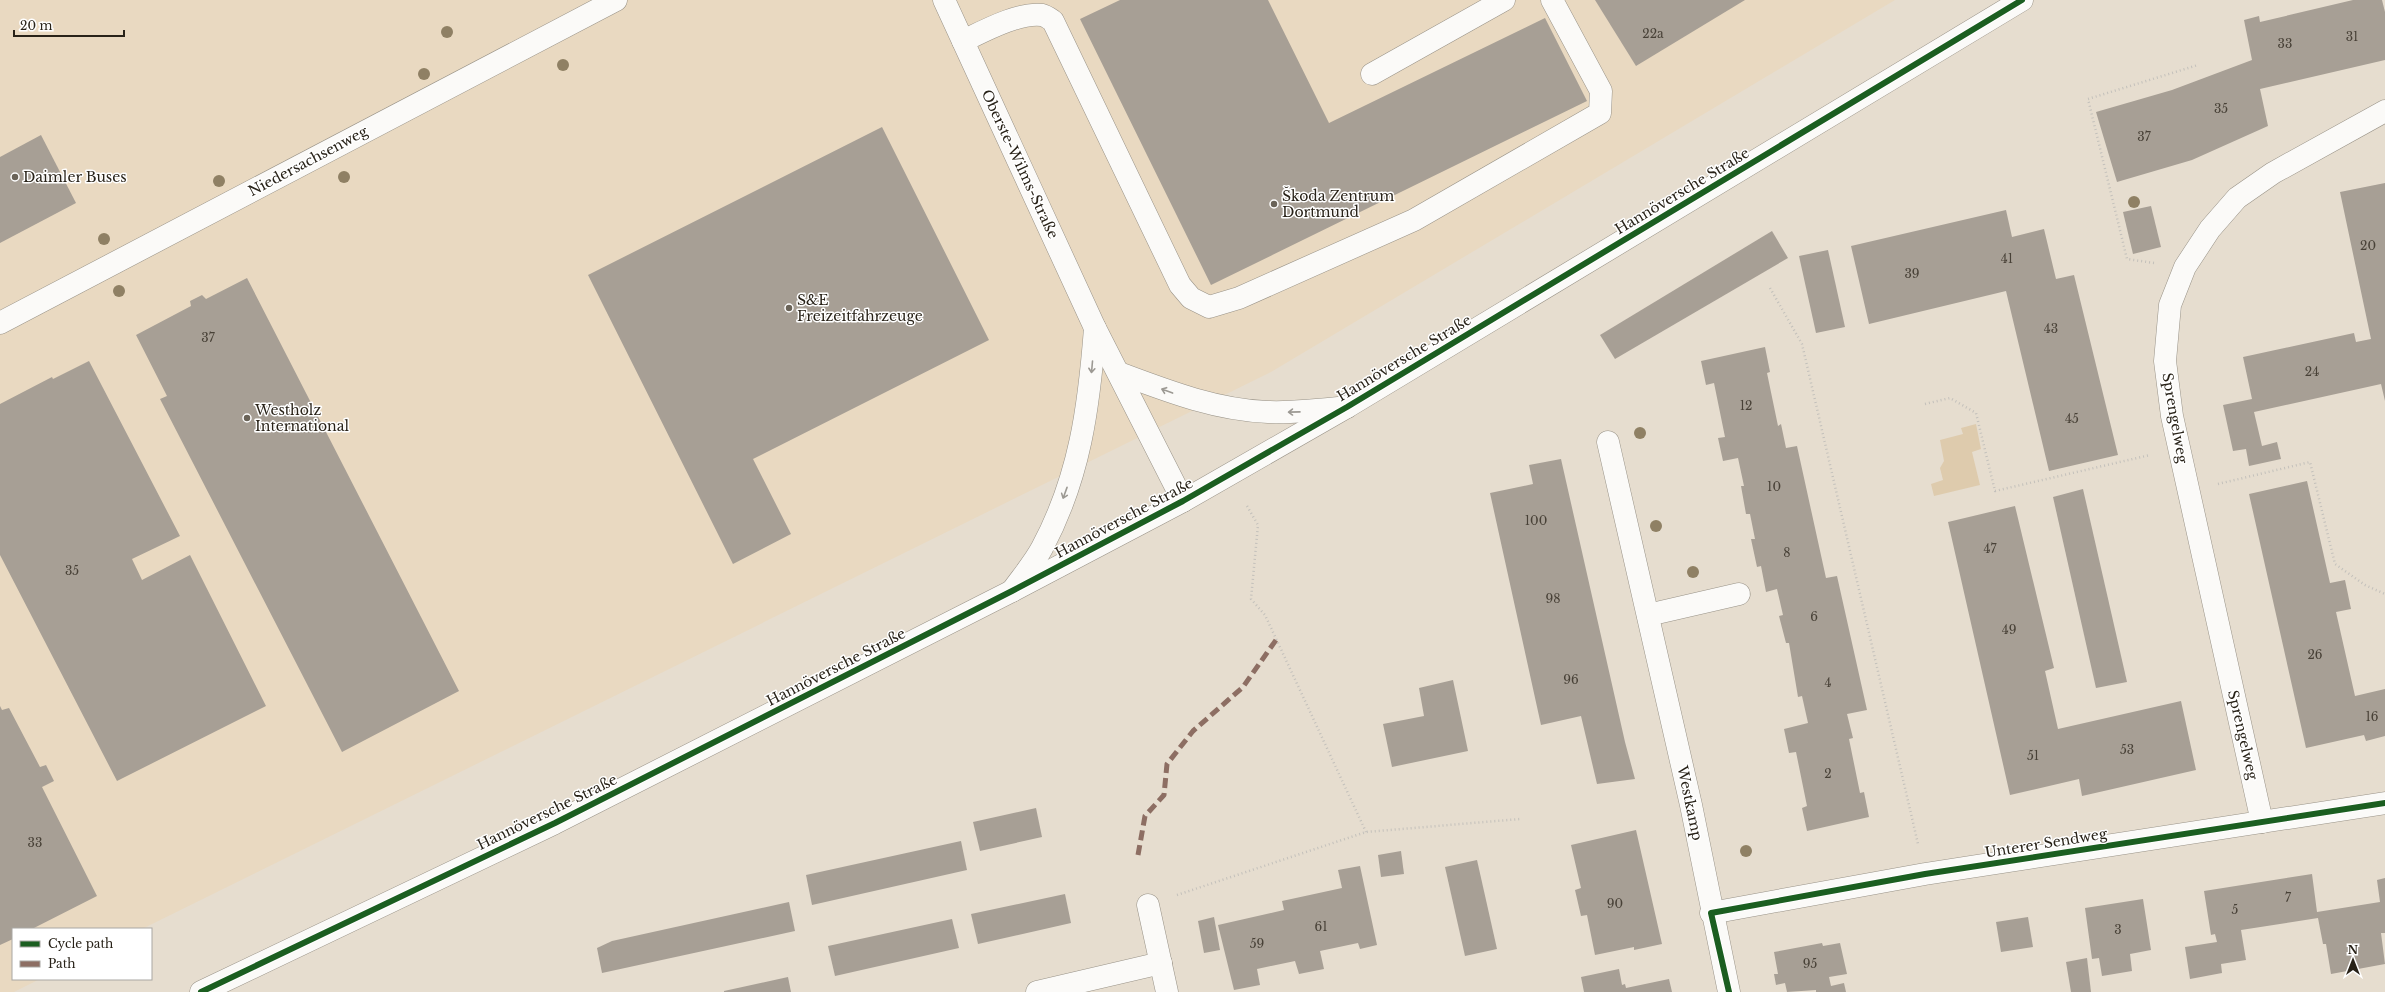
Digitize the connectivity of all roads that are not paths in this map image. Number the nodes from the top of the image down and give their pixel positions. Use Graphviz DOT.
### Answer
graph roads {
  1 [pos="616,0"];
  2 [pos="944,0"];
  3 [pos="1504,0"];
  4 [pos="1552,0"];
  5 [pos="2022,0"];
  6 [pos="963,41"];
  7 [pos="1372,74"];
  8 [pos="2385,111"];
  9 [pos="0,323"];
  10 [pos="1095,328"];
  11 [pos="1119,373"];
  12 [pos="1347,407"];
  13 [pos="1608,442"];
  14 [pos="1183,501"];
  15 [pos="1012,591"];
  16 [pos="1740,594"];
  17 [pos="1648,615"];
  18 [pos="2385,803"];
  19 [pos="2262,822"];
  20 [pos="1148,905"];
  21 [pos="1711,913"];
  22 [pos="1161,963"];
  23 [pos="201,992"];
  24 [pos="1036,992"];
  25 [pos="1168,992"];
  26 [pos="1729,992"];
  1 -- 9 [label="street, Niedersachsenweg"];
  2 -- 6 [label="street, Oberste-Wilms-Straße"];
  3 -- 7 [label="street"];
  4 -- 6 [label="street"];
  5 -- 12 [label="street, Hannöversche Straße"];
  6 -- 10 [label="street, Oberste-Wilms-Straße"];
  8 -- 19 [label="street, Sprengelweg"];
  10 -- 11 [label="street, Oberste-Wilms-Straße"];
  10 -- 15 [label="street, Oberste-Wilms-Straße, one-way"];
  12 -- 11 [label="street, one-way"];
  11 -- 14 [label="street, Oberste-Wilms-Straße"];
  12 -- 14 [label="street, Hannöversche Straße"];
  13 -- 17 [label="street, Westkamp"];
  14 -- 15 [label="street, Hannöversche Straße"];
  15 -- 23 [label="street, Hannöversche Straße"];
  16 -- 17 [label="street"];
  17 -- 21 [label="street, Westkamp"];
  18 -- 19 [label="street, Unterer Sendweg"];
  19 -- 21 [label="street, Unterer Sendweg"];
  20 -- 22 [label="street"];
  21 -- 26 [label="street, Westkamp"];
  22 -- 24 [label="street"];
  22 -- 25 [label="street"];
}
